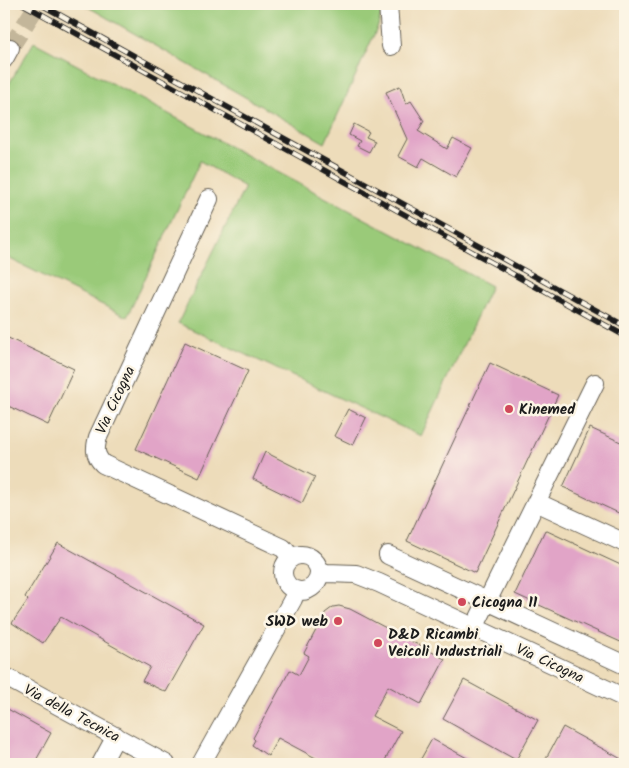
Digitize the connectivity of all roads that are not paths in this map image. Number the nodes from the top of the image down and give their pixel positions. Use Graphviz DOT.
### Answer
graph roads {
  1 [pos="388,4"];
  2 [pos="391,46"];
  3 [pos="209,199"];
  4 [pos="595,383"];
  5 [pos="536,502"];
  6 [pos="625,543"];
  7 [pos="388,555"];
  8 [pos="291,557"];
  9 [pos="319,570"];
  10 [pos="296,590"];
  11 [pos="488,601"];
  12 [pos="474,628"];
  13 [pos="625,664"];
  14 [pos="4,676"];
  15 [pos="625,698"];
  16 [pos="116,736"];
  17 [pos="101,764"];
  18 [pos="166,764"];
  19 [pos="200,764"];
  1 -- 2 [label="street"];
  3 -- 8 [label="street, Via Cicogna"];
  4 -- 5 [label="street"];
  5 -- 6 [label="street"];
  5 -- 11 [label="street"];
  7 -- 11 [label="street"];
  8 -- 9 [label="street, Via Cicogna"];
  8 -- 10 [label="street"];
  9 -- 10 [label="street"];
  9 -- 12 [label="street, Via Cicogna"];
  10 -- 19 [label="street"];
  11 -- 12 [label="street"];
  11 -- 13 [label="street"];
  12 -- 15 [label="street, Via Cicogna"];
  14 -- 16 [label="street, Via della Tecnica"];
  16 -- 17 [label="street"];
  16 -- 18 [label="street, Via della Tecnica"];
}
